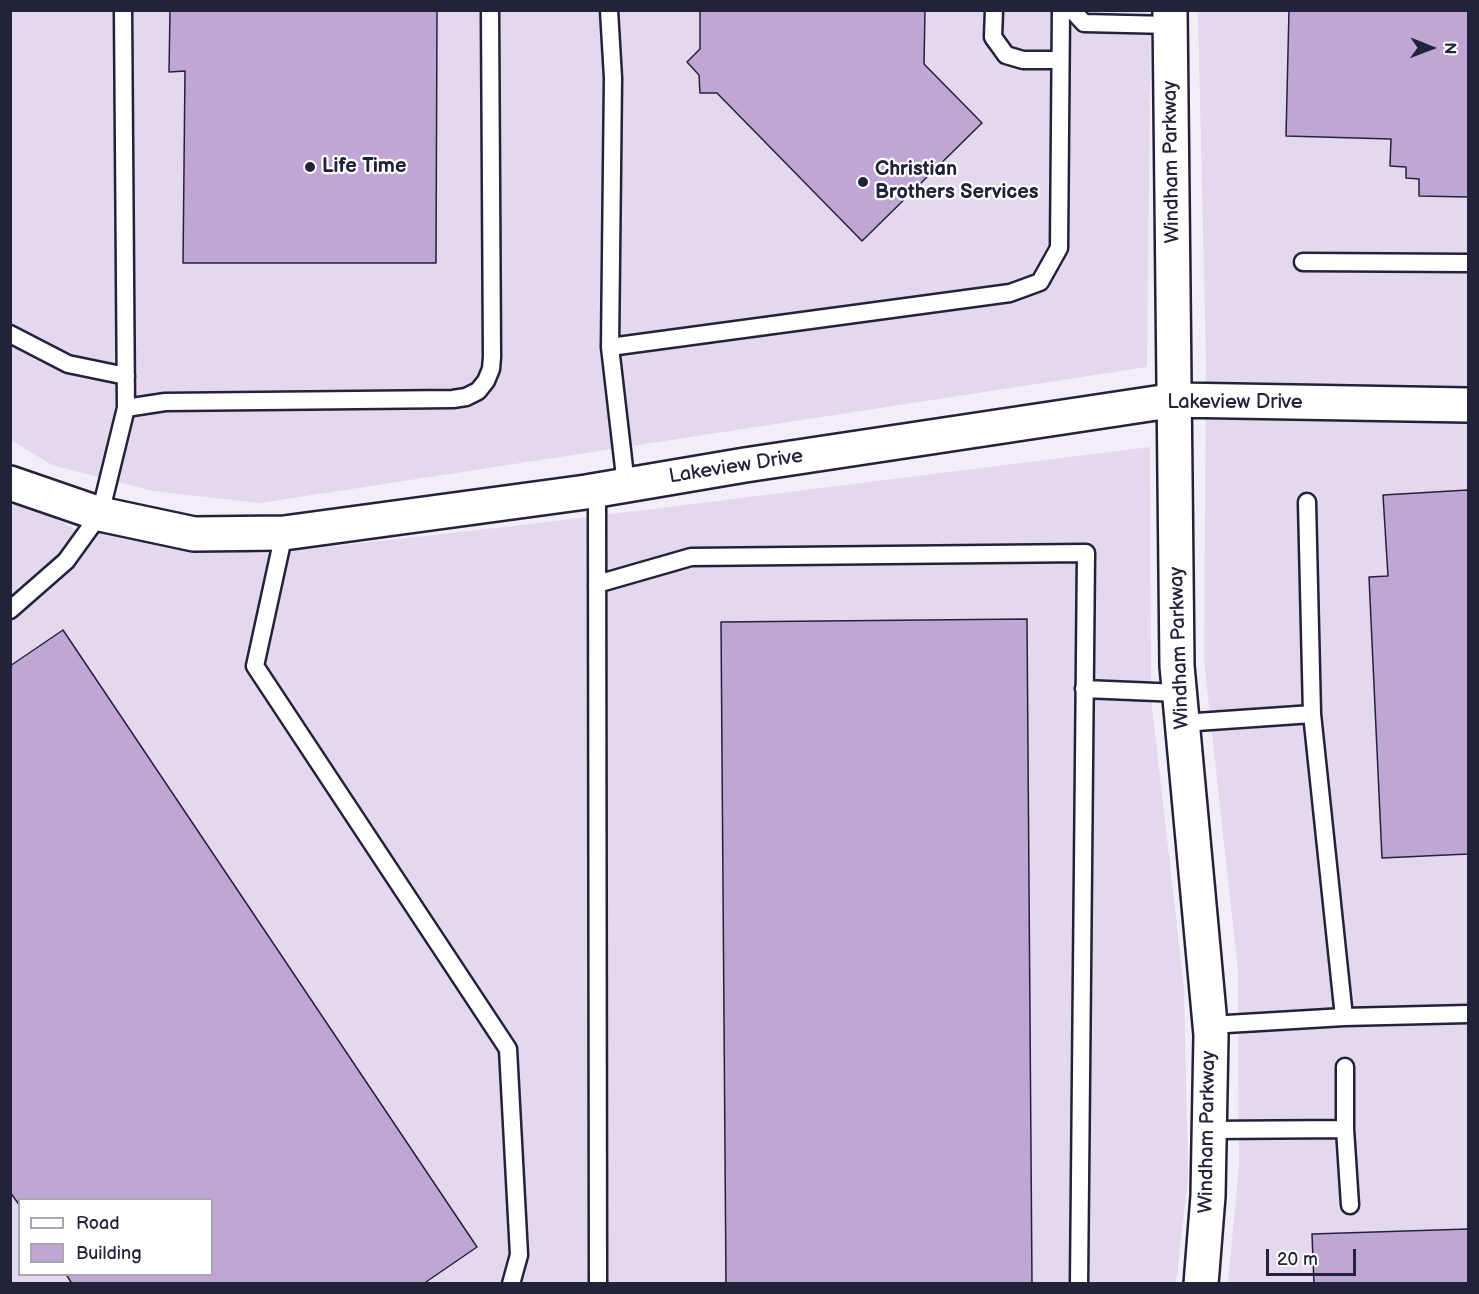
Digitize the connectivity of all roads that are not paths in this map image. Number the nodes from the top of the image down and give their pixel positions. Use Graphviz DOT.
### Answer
graph roads {
  1 [pos="123,10"];
  2 [pos="490,10"];
  3 [pos="609,10"];
  4 [pos="994,10"];
  5 [pos="1060,10"];
  6 [pos="1072,10"];
  7 [pos="1170,18"];
  8 [pos="1060,60"];
  9 [pos="1303,262"];
  10 [pos="1468,263"];
  11 [pos="10,334"];
  12 [pos="610,347"];
  13 [pos="126,376"];
  14 [pos="1176,400"];
  15 [pos="1468,405"];
  16 [pos="126,408"];
  17 [pos="10,483"];
  18 [pos="611,488"];
  19 [pos="1307,502"];
  20 [pos="100,514"];
  21 [pos="284,533"];
  22 [pos="597,584"];
  23 [pos="10,610"];
  24 [pos="1084,689"];
  25 [pos="1181,708"];
  26 [pos="1312,714"];
  27 [pos="1468,1014"];
  28 [pos="1344,1017"];
  29 [pos="1210,1025"];
  30 [pos="1345,1067"];
  31 [pos="1345,1129"];
  32 [pos="1209,1130"];
  33 [pos="1350,1205"];
  34 [pos="511,1284"];
  35 [pos="598,1284"];
  36 [pos="1079,1284"];
  37 [pos="1202,1284"];
  1 -- 13 [label="lane"];
  2 -- 16 [label="lane"];
  3 -- 12 [label="lane"];
  4 -- 8 [label="lane"];
  5 -- 8 [label="lane"];
  6 -- 7 [label="lane"];
  7 -- 14 [label="street, Windham Parkway"];
  8 -- 12 [label="lane"];
  9 -- 10 [label="lane"];
  11 -- 13 [label="lane"];
  12 -- 18 [label="lane"];
  13 -- 16 [label="lane"];
  14 -- 15 [label="street, Lakeview Drive"];
  14 -- 18 [label="street, Lakeview Drive"];
  14 -- 25 [label="street, Windham Parkway"];
  16 -- 20 [label="lane"];
  17 -- 20 [label="street, Lakeview Drive"];
  18 -- 21 [label="street, Lakeview Drive"];
  18 -- 22 [label="lane"];
  19 -- 26 [label="lane"];
  20 -- 21 [label="street, Lakeview Drive"];
  20 -- 23 [label="lane"];
  21 -- 34 [label="lane"];
  22 -- 24 [label="lane"];
  22 -- 35 [label="lane"];
  24 -- 25 [label="lane"];
  24 -- 36 [label="lane"];
  25 -- 26 [label="lane"];
  25 -- 29 [label="street, Windham Parkway"];
  26 -- 28 [label="lane"];
  27 -- 28 [label="lane"];
  28 -- 29 [label="lane"];
  29 -- 32 [label="street, Windham Parkway"];
  30 -- 31 [label="lane"];
  31 -- 32 [label="lane"];
  31 -- 33 [label="lane"];
  32 -- 37 [label="street, Windham Parkway"];
}
